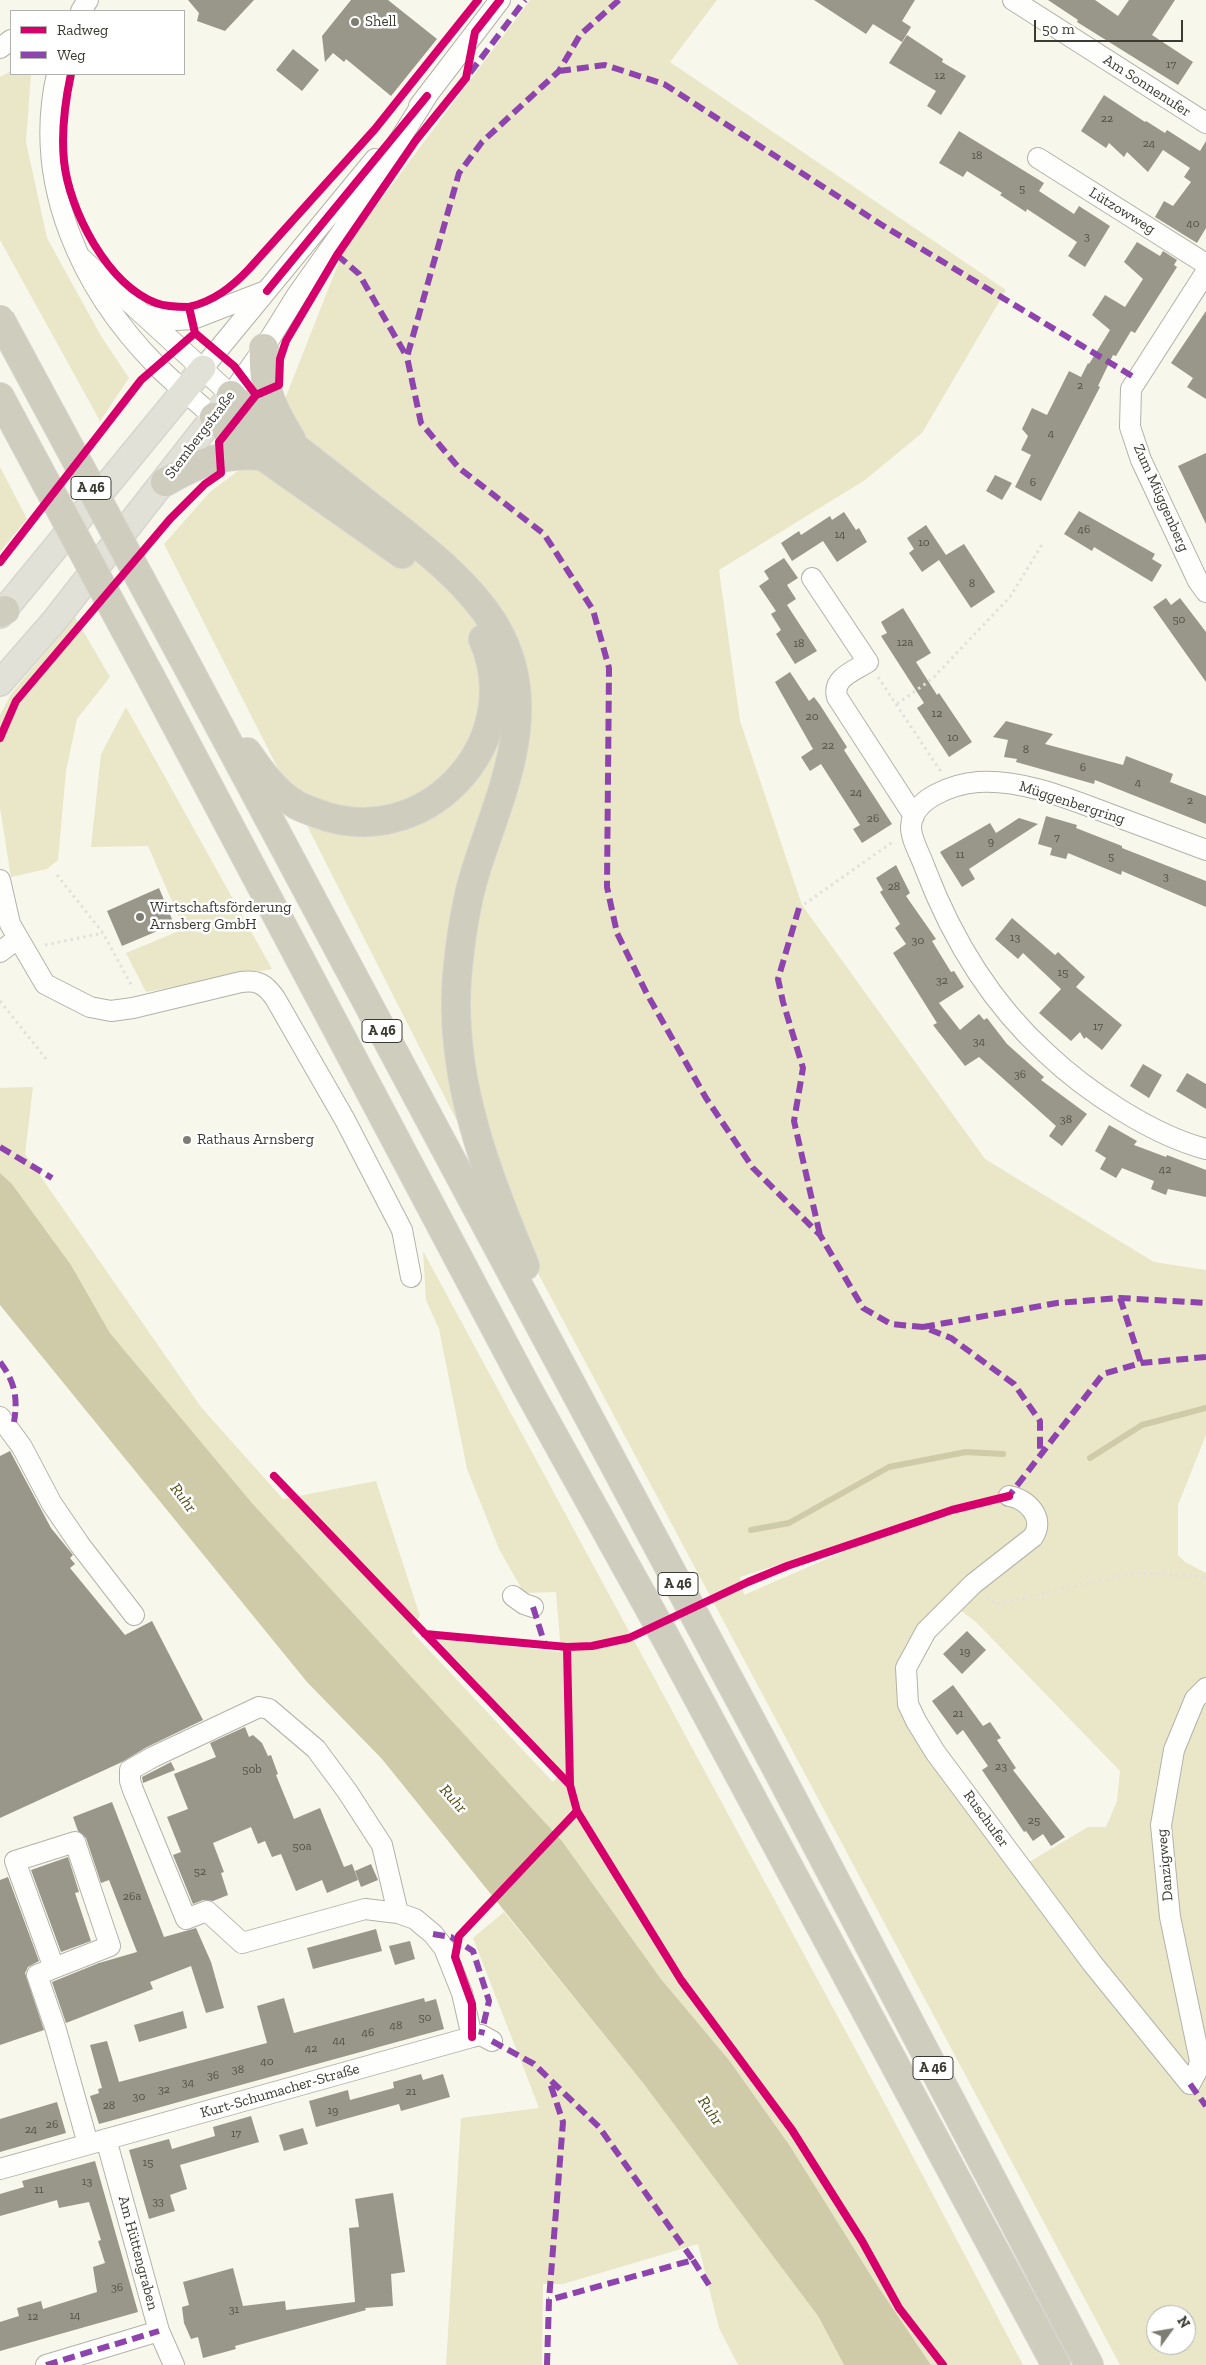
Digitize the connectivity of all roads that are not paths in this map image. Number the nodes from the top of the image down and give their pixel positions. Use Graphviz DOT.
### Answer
graph roads {
  1 [pos="500,0"];
  2 [pos="1013,0"];
  3 [pos="57,75"];
  4 [pos="427,96"];
  5 [pos="1206,124"];
  6 [pos="1038,158"];
  7 [pos="81,258"];
  8 [pos="1206,264"];
  9 [pos="1206,272"];
  10 [pos="267,291"];
  11 [pos="146,315"];
  12 [pos="0,319"];
  13 [pos="264,348"];
  14 [pos="203,368"];
  15 [pos="184,390"];
  16 [pos="231,395"];
  17 [pos="0,398"];
  18 [pos="214,417"];
  19 [pos="297,449"];
  20 [pos="263,456"];
  21 [pos="165,482"];
  22 [pos="812,578"];
  23 [pos="1206,592"];
  24 [pos="2,613"];
  25 [pos="184,661"];
  26 [pos="0,683"];
  27 [pos="913,822"];
  28 [pos="1206,850"];
  29 [pos="0,880"];
  30 [pos="20,944"];
  31 [pos="0,952"];
  32 [pos="1206,1149"];
  33 [pos="410,1277"];
  34 [pos="578,1397"];
  35 [pos="0,1417"];
  36 [pos="1009,1496"];
  37 [pos="513,1596"];
  38 [pos="533,1607"];
  39 [pos="134,1615"];
  40 [pos="1206,1688"];
  41 [pos="398,1913"];
  42 [pos="54,1968"];
  43 [pos="472,2037"];
  44 [pos="492,2042"];
  45 [pos="1198,2049"];
  46 [pos="97,2142"];
  47 [pos="0,2169"];
  48 [pos="159,2331"];
  49 [pos="46,2365"];
  50 [pos="174,2365"];
  51 [pos="1056,2365"];
  52 [pos="1089,2365"];
  1 -- 4 [label="street, Stembergstraße"];
  2 -- 5 [label="street, Am Sonnenufer"];
  3 -- 7 [label="street"];
  4 -- 10 [label="street, Stembergstraße"];
  4 -- 13 [label="street, Stembergstraße"];
  6 -- 8 [label="street, Lützowweg"];
  7 -- 11 [label="street"];
  7 -- 15 [label="street"];
  9 -- 23 [label="street, Zum Müggenberg"];
  10 -- 11 [label="street"];
  10 -- 14 [label="street, Stembergstraße"];
  11 -- 14 [label="street"];
  12 -- 25 [label="highway, A 46, bridge"];
  13 -- 16 [label="street, Stembergstraße"];
  13 -- 19 [label="highway"];
  14 -- 15 [label="main road, Stembergstraße"];
  14 -- 16 [label="street"];
  15 -- 18 [label="street"];
  15 -- 24 [label="main road, Stembergstraße"];
  16 -- 18 [label="main road, Stembergstraße"];
  16 -- 19 [label="highway"];
  17 -- 51 [label="highway, A 46, bridge"];
  18 -- 20 [label="highway"];
  18 -- 21 [label="main road, Stembergstraße"];
  19 -- 34 [label="highway"];
  20 -- 21 [label="highway"];
  20 -- 25 [label="highway"];
  21 -- 26 [label="main road, Stembergstraße"];
  22 -- 27 [label="street"];
  25 -- 34 [label="highway, A 46"];
  27 -- 28 [label="street, Müggenbergring"];
  27 -- 32 [label="street"];
  29 -- 30 [label="street"];
  30 -- 31 [label="street"];
  30 -- 33 [label="street"];
  34 -- 52 [label="highway, A 46"];
  35 -- 39 [label="street"];
  36 -- 45 [label="street, Ruschufer"];
  37 -- 38 [label="street"];
  40 -- 45 [label="street, Danzigweg"];
  41 -- 41 [label="street"];
  41 -- 43 [label="street"];
  42 -- 42 [label="street"];
  42 -- 46 [label="street"];
  43 -- 44 [label="street, Kurt-Schumacher-Straße"];
  43 -- 46 [label="street, Kurt-Schumacher-Straße"];
  46 -- 47 [label="street, Kurt-Schumacher-Straße"];
  46 -- 48 [label="street, Am Hüttengraben"];
  48 -- 49 [label="street"];
  48 -- 50 [label="street, Am Hüttengraben"];
}
